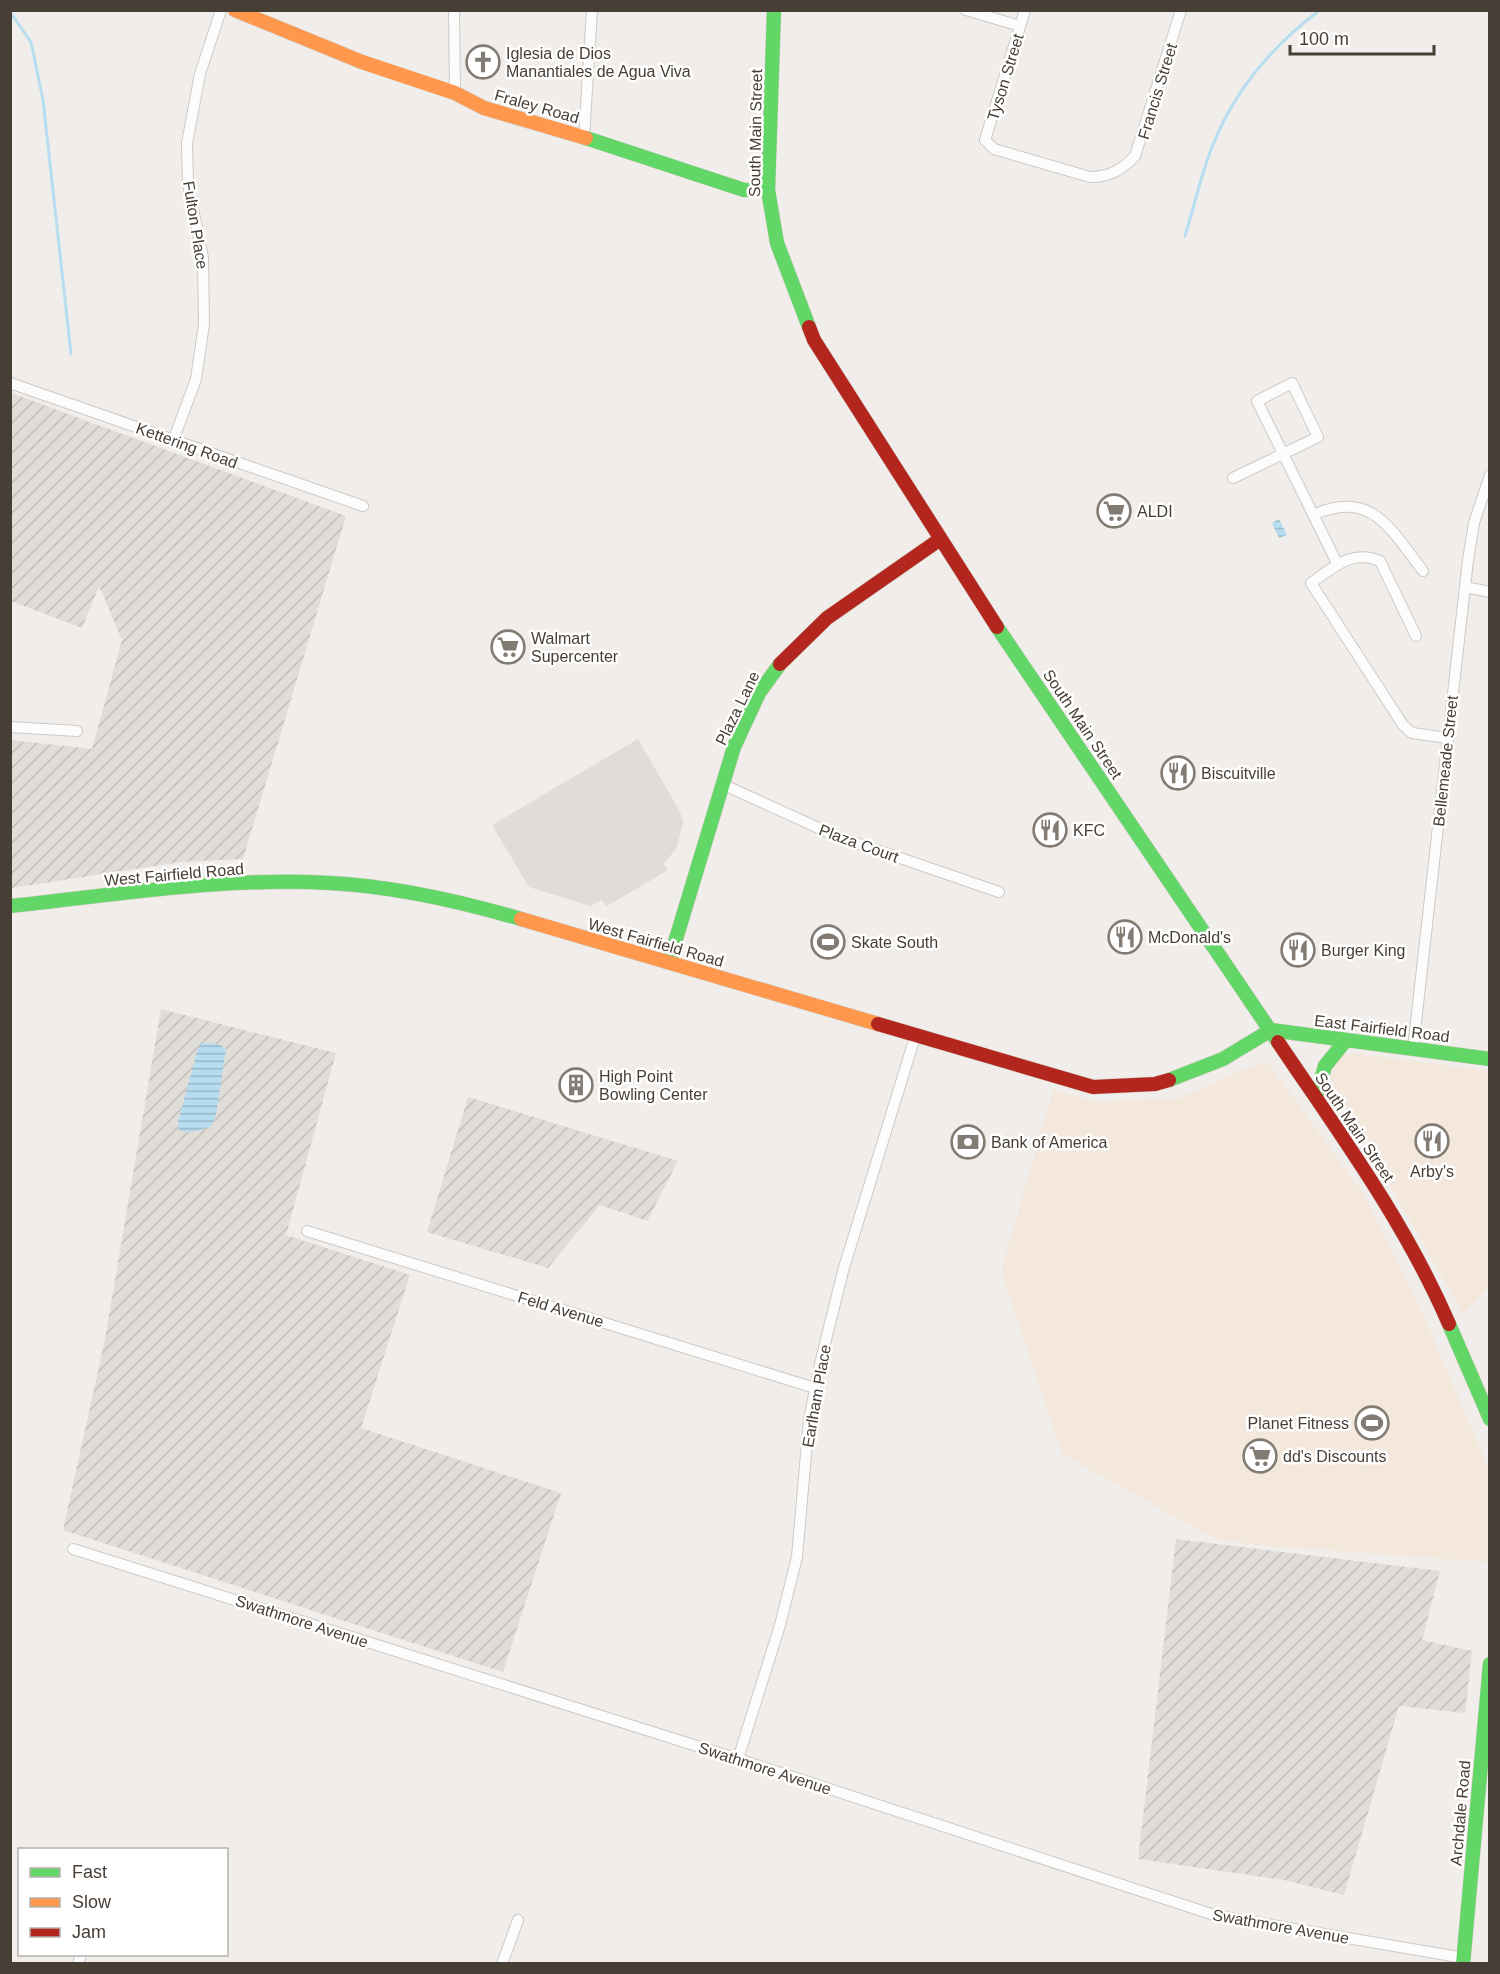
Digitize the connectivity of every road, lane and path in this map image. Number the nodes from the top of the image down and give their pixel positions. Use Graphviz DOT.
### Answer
graph roads {
  1 [pos="221,10"];
  2 [pos="235,10"];
  3 [pos="454,10"];
  4 [pos="592,10"];
  5 [pos="774,10"];
  6 [pos="966,10"];
  7 [pos="1025,10"];
  8 [pos="1181,10"];
  9 [pos="1020,26"];
  10 [pos="455,93"];
  11 [pos="584,137"];
  12 [pos="987,144"];
  13 [pos="768,190"];
  14 [pos="10,383"];
  15 [pos="173,441"];
  16 [pos="1282,454"];
  17 [pos="1490,475"];
  18 [pos="1233,478"];
  19 [pos="363,506"];
  20 [pos="1313,515"];
  21 [pos="939,540"];
  22 [pos="1338,565"];
  23 [pos="1423,571"];
  24 [pos="1465,587"];
  25 [pos="1490,592"];
  26 [pos="1416,636"];
  27 [pos="10,726"];
  28 [pos="77,730"];
  29 [pos="1448,738"];
  30 [pos="722,784"];
  31 [pos="999,892"];
  32 [pos="10,906"];
  33 [pos="669,963"];
  34 [pos="1271,1030"];
  35 [pos="915,1037"];
  36 [pos="1346,1040"];
  37 [pos="1413,1049"];
  38 [pos="1490,1059"];
  39 [pos="1316,1097"];
  40 [pos="307,1231"];
  41 [pos="815,1388"];
  42 [pos="1490,1419"];
  43 [pos="73,1549"];
  44 [pos="1490,1664"];
  45 [pos="738,1759"];
  46 [pos="518,1920"];
  47 [pos="1463,1961"];
  48 [pos="502,1964"];
  1 -- 15 [label="street, Fulton Place"];
  2 -- 10 [label="main road, Fraley Road"];
  3 -- 10 [label="street"];
  4 -- 11 [label="street"];
  5 -- 13 [label="main road, South Main Street"];
  6 -- 9 [label="street"];
  7 -- 9 [label="street, Tyson Street"];
  8 -- 12 [label="street, Francis Street"];
  9 -- 12 [label="street, Tyson Street"];
  10 -- 11 [label="main road, Fraley Road"];
  11 -- 13 [label="main road, Fraley Road"];
  13 -- 21 [label="main road, South Main Street"];
  14 -- 15 [label="street, Kettering Road"];
  15 -- 19 [label="street, Kettering Road"];
  16 -- 16 [label="street"];
  16 -- 18 [label="street"];
  16 -- 20 [label="street"];
  17 -- 24 [label="street, Bellemeade Street"];
  20 -- 22 [label="street"];
  20 -- 23 [label="street"];
  21 -- 30 [label="main road, Plaza Lane"];
  21 -- 34 [label="main road, South Main Street"];
  22 -- 26 [label="street"];
  22 -- 29 [label="street"];
  24 -- 25 [label="street"];
  24 -- 29 [label="street, Bellemeade Street"];
  27 -- 28 [label="street"];
  29 -- 37 [label="street, Bellemeade Street"];
  30 -- 31 [label="street, Plaza Court"];
  30 -- 33 [label="main road, Plaza Lane"];
  32 -- 33 [label="main road, West Fairfield Road"];
  33 -- 35 [label="main road, West Fairfield Road"];
  34 -- 35 [label="main road, West Fairfield Road"];
  34 -- 36 [label="main road, East Fairfield Road"];
  34 -- 39 [label="main road, South Main Street"];
  35 -- 41 [label="street, Earlham Place"];
  36 -- 37 [label="main road, East Fairfield Road"];
  36 -- 39 [label="main road"];
  37 -- 38 [label="main road, East Fairfield Road"];
  39 -- 42 [label="main road, South Main Street"];
  40 -- 41 [label="street, Feld Avenue"];
  41 -- 45 [label="street, Earlham Place"];
  43 -- 45 [label="street, Swathmore Avenue"];
  44 -- 47 [label="main road, Archdale Road"];
  45 -- 47 [label="street, Swathmore Avenue"];
  46 -- 48 [label="street"];
}
